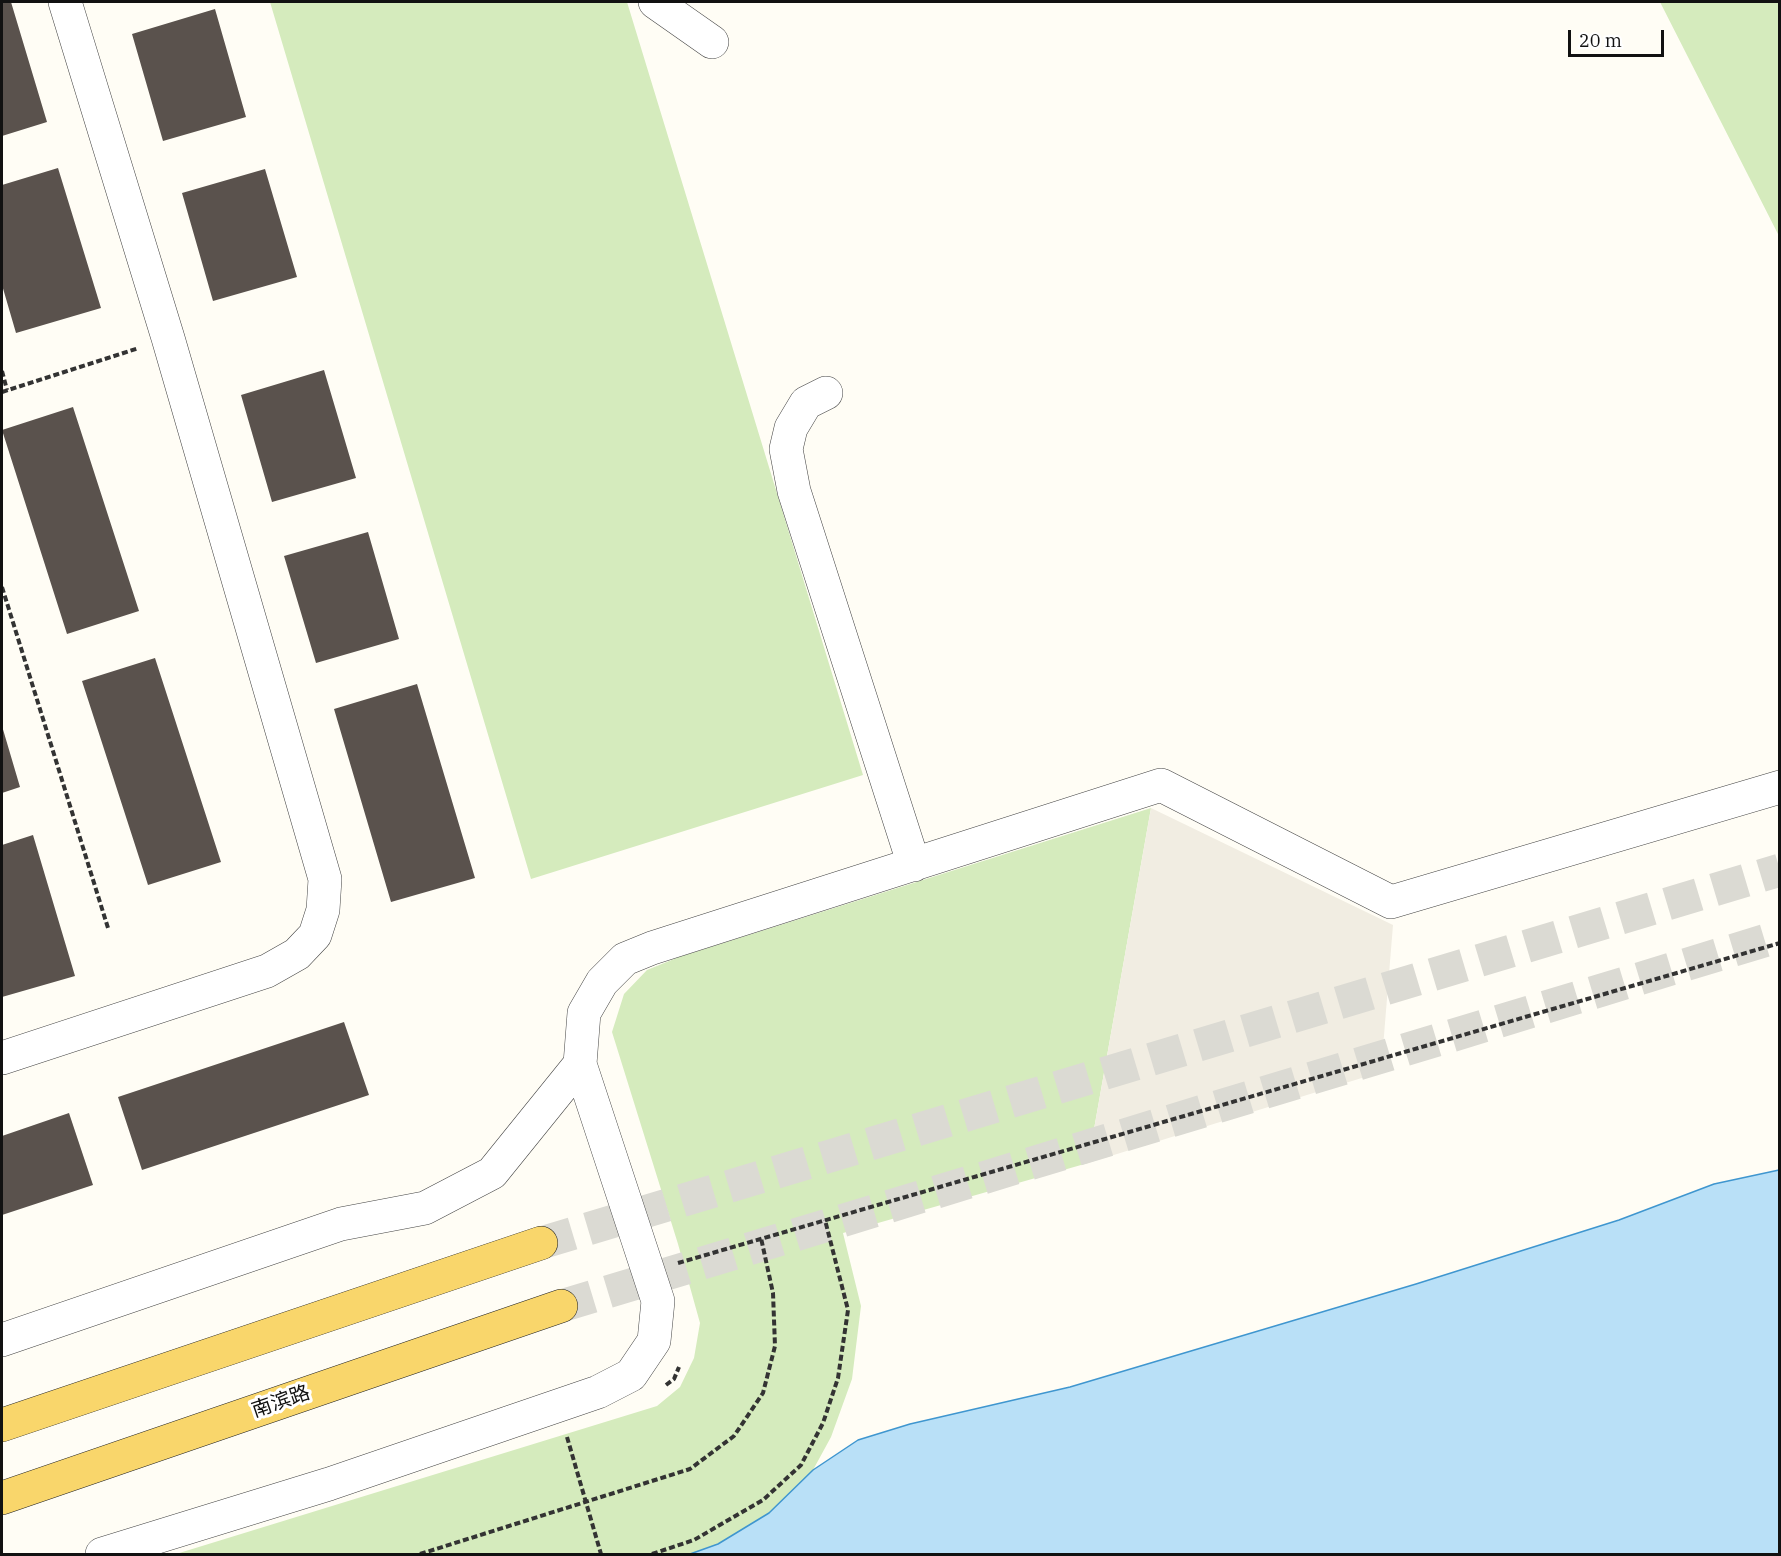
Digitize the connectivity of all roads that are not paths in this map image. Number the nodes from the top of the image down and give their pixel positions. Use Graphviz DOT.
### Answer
graph roads {
  1 [pos="65,2"];
  2 [pos="655,2"];
  3 [pos="712,42"];
  4 [pos="826,393"];
  5 [pos="1779,787"];
  6 [pos="914,865"];
  7 [pos="2,1058"];
  8 [pos="580,1064"];
  9 [pos="541,1243"];
  10 [pos="561,1306"];
  11 [pos="2,1340"];
  12 [pos="2,1425"];
  13 [pos="2,1498"];
  14 [pos="102,1554"];
  1 -- 7 [label="street"];
  2 -- 3 [label="street"];
  4 -- 6 [label="street"];
  5 -- 6 [label="street"];
  6 -- 8 [label="street"];
  8 -- 11 [label="street"];
  8 -- 14 [label="street"];
  9 -- 12 [label="main road"];
  10 -- 13 [label="main road, 南滨路"];
}
